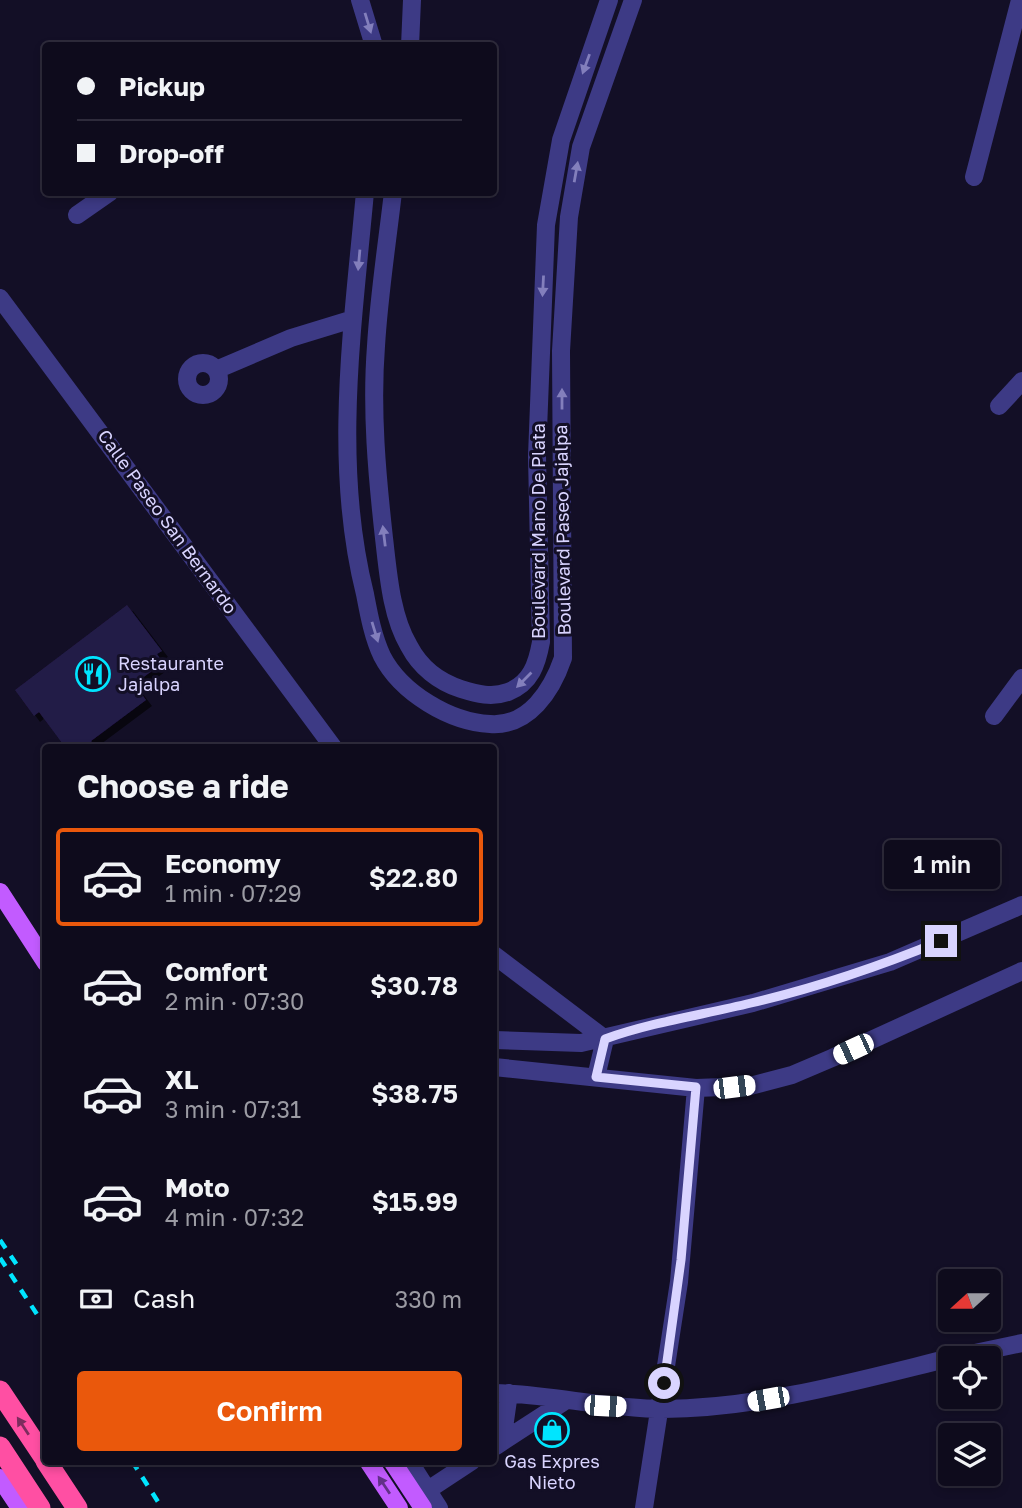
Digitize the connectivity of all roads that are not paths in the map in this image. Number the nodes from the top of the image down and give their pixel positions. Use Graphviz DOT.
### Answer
graph roads {
  1 [pos="360,0"];
  2 [pos="412,0"];
  3 [pos="609,0"];
  4 [pos="633,0"];
  5 [pos="1020,0"];
  6 [pos="373,42"];
  7 [pos="410,42"];
  8 [pos="974,177"];
  9 [pos="104,196"];
  10 [pos="365,196"];
  11 [pos="393,196"];
  12 [pos="78,215"];
  13 [pos="0,298"];
  14 [pos="353,320"];
  15 [pos="216,370"];
  16 [pos="1022,381"];
  17 [pos="999,406"];
  18 [pos="537,456"];
  19 [pos="562,457"];
  20 [pos="387,568"];
  21 [pos="359,573"];
  22 [pos="1022,678"];
  23 [pos="994,716"];
  24 [pos="331,744"];
  25 [pos="0,892"];
  26 [pos="1022,905"];
  27 [pos="40,950"];
  28 [pos="497,957"];
  29 [pos="1022,971"];
  30 [pos="605,1039"];
  31 [pos="497,1040"];
  32 [pos="497,1067"];
  33 [pos="596,1077"];
  34 [pos="696,1087"];
  35 [pos="1022,1343"];
  36 [pos="1001,1347"];
  37 [pos="938,1361"];
  38 [pos="0,1391"];
  39 [pos="501,1393"];
  40 [pos="565,1401"];
  41 [pos="661,1409"];
  42 [pos="498,1445"];
  43 [pos="0,1447"];
  44 [pos="42,1455"];
  45 [pos="49,1465"];
  46 [pos="371,1465"];
  47 [pos="395,1465"];
  48 [pos="412,1465"];
  49 [pos="466,1465"];
  50 [pos="0,1478"];
  51 [pos="428,1490"];
  52 [pos="20,1508"];
  53 [pos="40,1508"];
  54 [pos="77,1508"];
  55 [pos="399,1508"];
  56 [pos="423,1508"];
  57 [pos="439,1508"];
  58 [pos="644,1508"];
  1 -- 6 [label="street, one-way"];
  2 -- 7 [label="street"];
  3 -- 18 [label="street, Boulevard Mano De Plata, one-way"];
  19 -- 4 [label="street, Boulevard Paseo Jajalpa, one-way"];
  5 -- 8 [label="street"];
  9 -- 12 [label="street"];
  10 -- 14 [label="street, Boulevard Paseo Jajalpa, one-way"];
  20 -- 11 [label="street, Boulevard Mano De Plata, one-way"];
  13 -- 24 [label="street, Calle Paseo San Bernardo"];
  14 -- 15 [label="street"];
  14 -- 21 [label="street, Boulevard Paseo Jajalpa"];
  16 -- 17 [label="street"];
  18 -- 19 [label="street"];
  18 -- 20 [label="street, Boulevard Mano De Plata, one-way"];
  21 -- 19 [label="street, Boulevard Paseo Jajalpa, one-way"];
  20 -- 21 [label="street"];
  22 -- 23 [label="street"];
  25 -- 27 [label="main road"];
  26 -- 30 [label="street"];
  28 -- 30 [label="street"];
  29 -- 34 [label="street"];
  30 -- 31 [label="street"];
  30 -- 33 [label="street"];
  32 -- 33 [label="street"];
  33 -- 34 [label="street"];
  34 -- 41 [label="street"];
  35 -- 36 [label="street"];
  37 -- 41 [label="street"];
  44 -- 38 [label="highway, one-way"];
  39 -- 40 [label="street"];
  39 -- 42 [label="street"];
  40 -- 41 [label="street"];
  40 -- 42 [label="street"];
  41 -- 58 [label="street"];
  43 -- 53 [label="highway"];
  45 -- 54 [label="highway"];
  55 -- 46 [label="main road, one-way"];
  47 -- 56 [label="main road"];
  48 -- 51 [label="street"];
  49 -- 51 [label="street"];
  50 -- 52 [label="main road"];
  51 -- 57 [label="street"];
}
